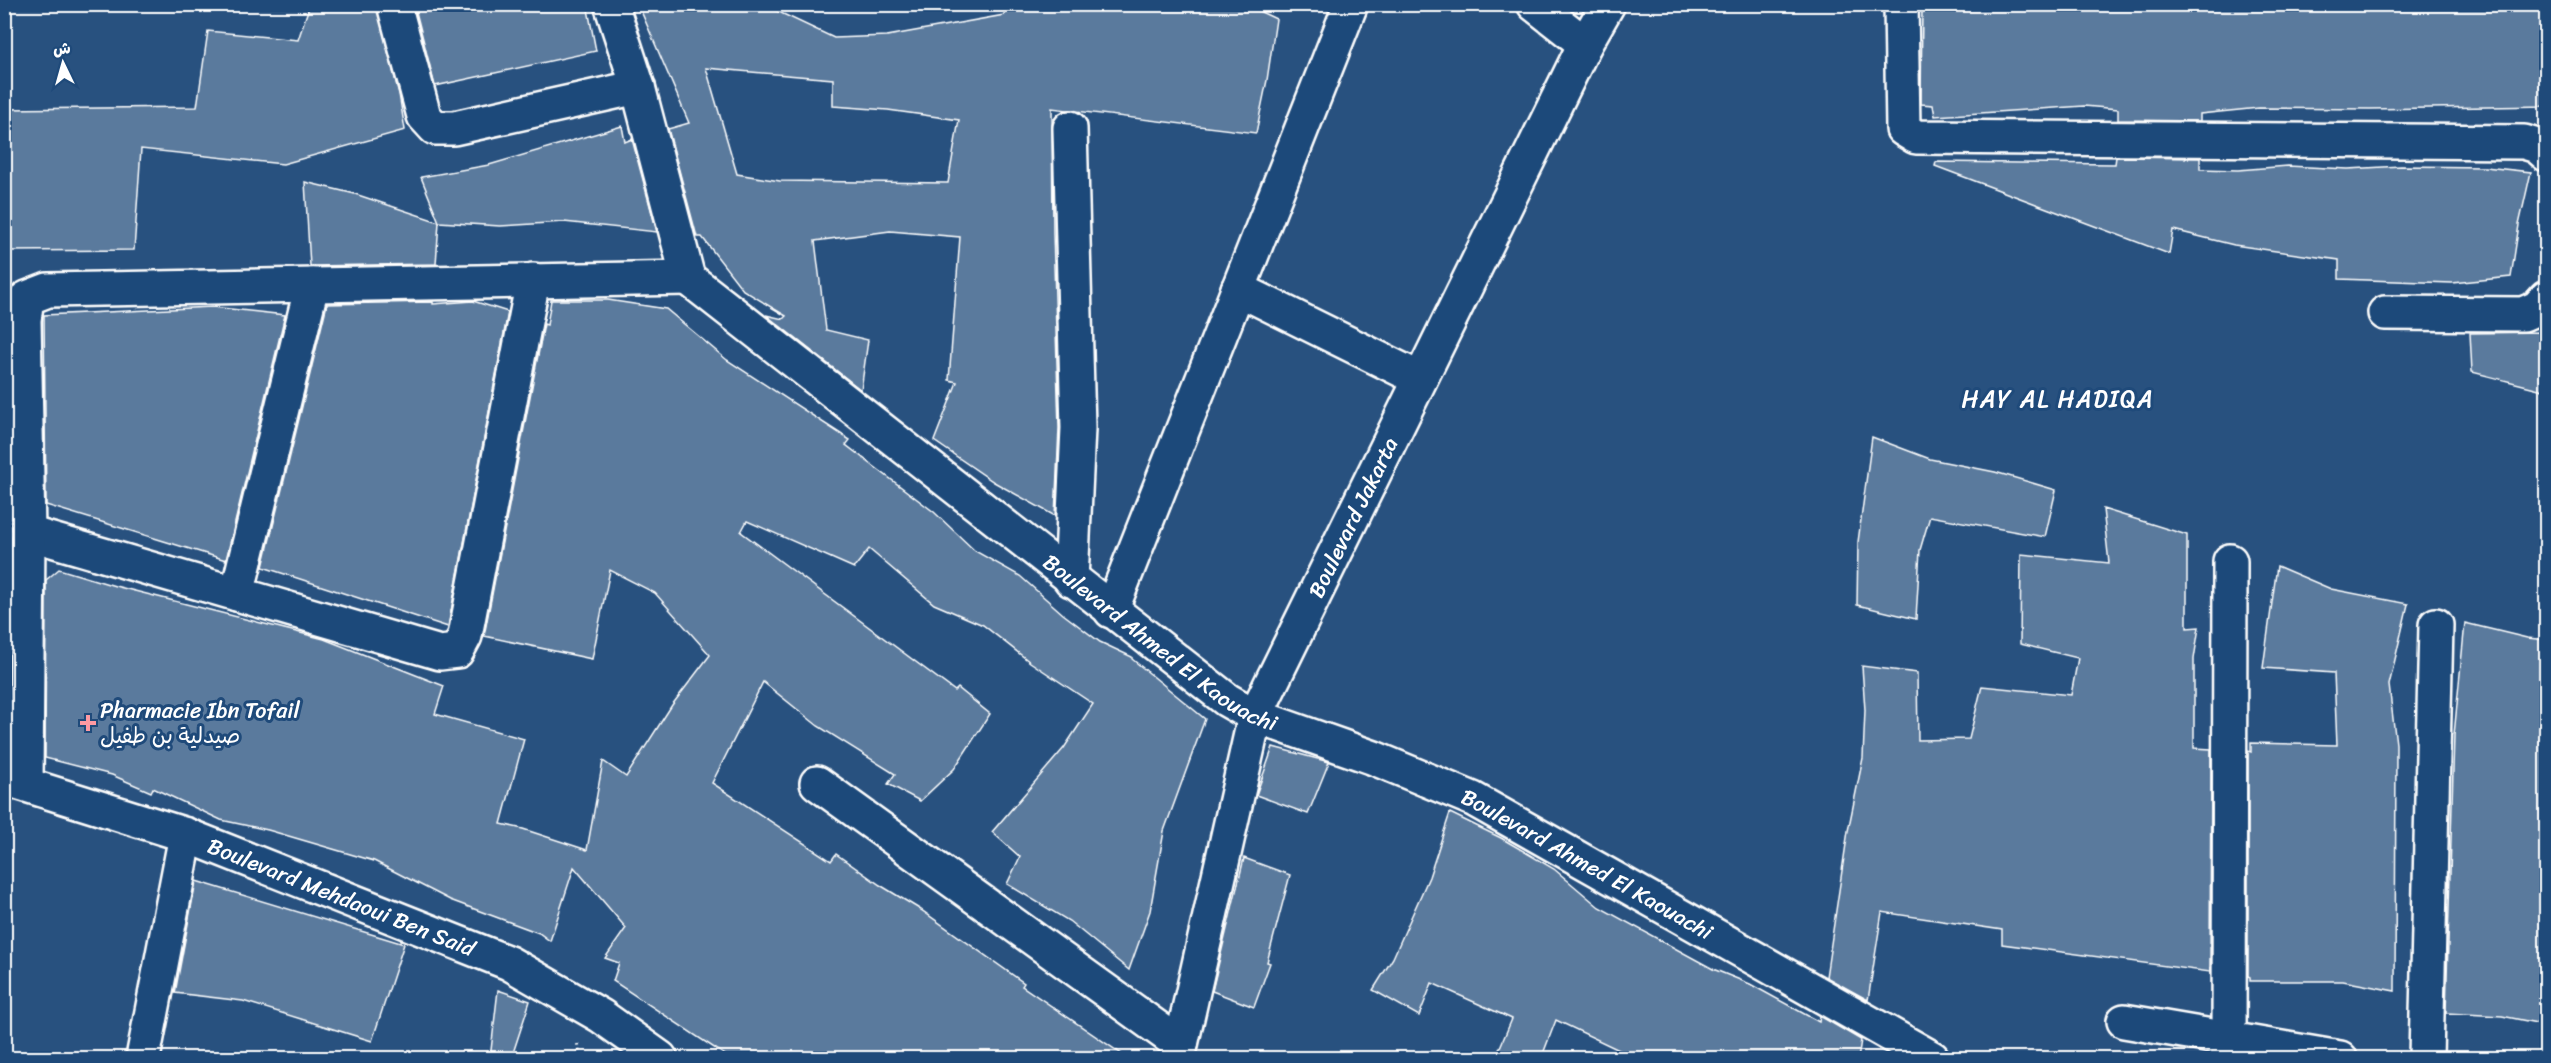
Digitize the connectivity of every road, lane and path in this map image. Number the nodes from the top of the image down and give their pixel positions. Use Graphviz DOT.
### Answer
graph roads {
  1 [pos="394,4"];
  2 [pos="611,4"];
  3 [pos="1351,4"];
  4 [pos="1534,4"];
  5 [pos="1608,4"];
  6 [pos="1901,4"];
  7 [pos="1585,44"];
  8 [pos="638,87"];
  9 [pos="1070,128"];
  10 [pos="2547,154"];
  11 [pos="688,278"];
  12 [pos="533,280"];
  13 [pos="312,285"];
  14 [pos="1238,289"];
  15 [pos="2547,297"];
  16 [pos="2385,313"];
  17 [pos="1420,380"];
  18 [pos="28,533"];
  19 [pos="2230,561"];
  20 [pos="1071,580"];
  21 [pos="237,594"];
  22 [pos="1111,611"];
  23 [pos="2436,625"];
  24 [pos="1255,716"];
  25 [pos="15,781"];
  26 [pos="817,783"];
  27 [pos="186,835"];
  28 [pos="2124,1021"];
  29 [pos="2229,1049"];
  30 [pos="1180,1052"];
  31 [pos="144,1059"];
  32 [pos="660,1059"];
  33 [pos="1932,1059"];
  34 [pos="2340,1059"];
  35 [pos="2426,1059"];
  1 -- 8 [label="street"];
  2 -- 8 [label="street"];
  3 -- 14 [label="street"];
  4 -- 7 [label="street"];
  5 -- 7 [label="street, Boulevard Jakarta"];
  6 -- 10 [label="street"];
  7 -- 17 [label="street, Boulevard Jakarta"];
  8 -- 11 [label="street"];
  9 -- 20 [label="street"];
  11 -- 12 [label="street"];
  11 -- 20 [label="street, Boulevard Ahmed El Kaouachi"];
  12 -- 13 [label="street"];
  12 -- 21 [label="street"];
  13 -- 18 [label="street"];
  13 -- 21 [label="street"];
  14 -- 17 [label="street"];
  14 -- 22 [label="street"];
  15 -- 16 [label="street"];
  17 -- 24 [label="street, Boulevard Jakarta"];
  18 -- 21 [label="street"];
  18 -- 25 [label="street"];
  19 -- 29 [label="street"];
  20 -- 22 [label="street, Boulevard Ahmed El Kaouachi"];
  22 -- 24 [label="street, Boulevard Ahmed El Kaouachi"];
  23 -- 35 [label="street"];
  24 -- 30 [label="street, Boulevard Jakarta"];
  24 -- 33 [label="street, Boulevard Ahmed El Kaouachi"];
  25 -- 27 [label="street, Boulevard Mehdaoui Ben Said"];
  26 -- 30 [label="street"];
  27 -- 31 [label="street"];
  27 -- 32 [label="street, Boulevard Mehdaoui Ben Said"];
  28 -- 29 [label="street"];
  29 -- 34 [label="street"];
}
